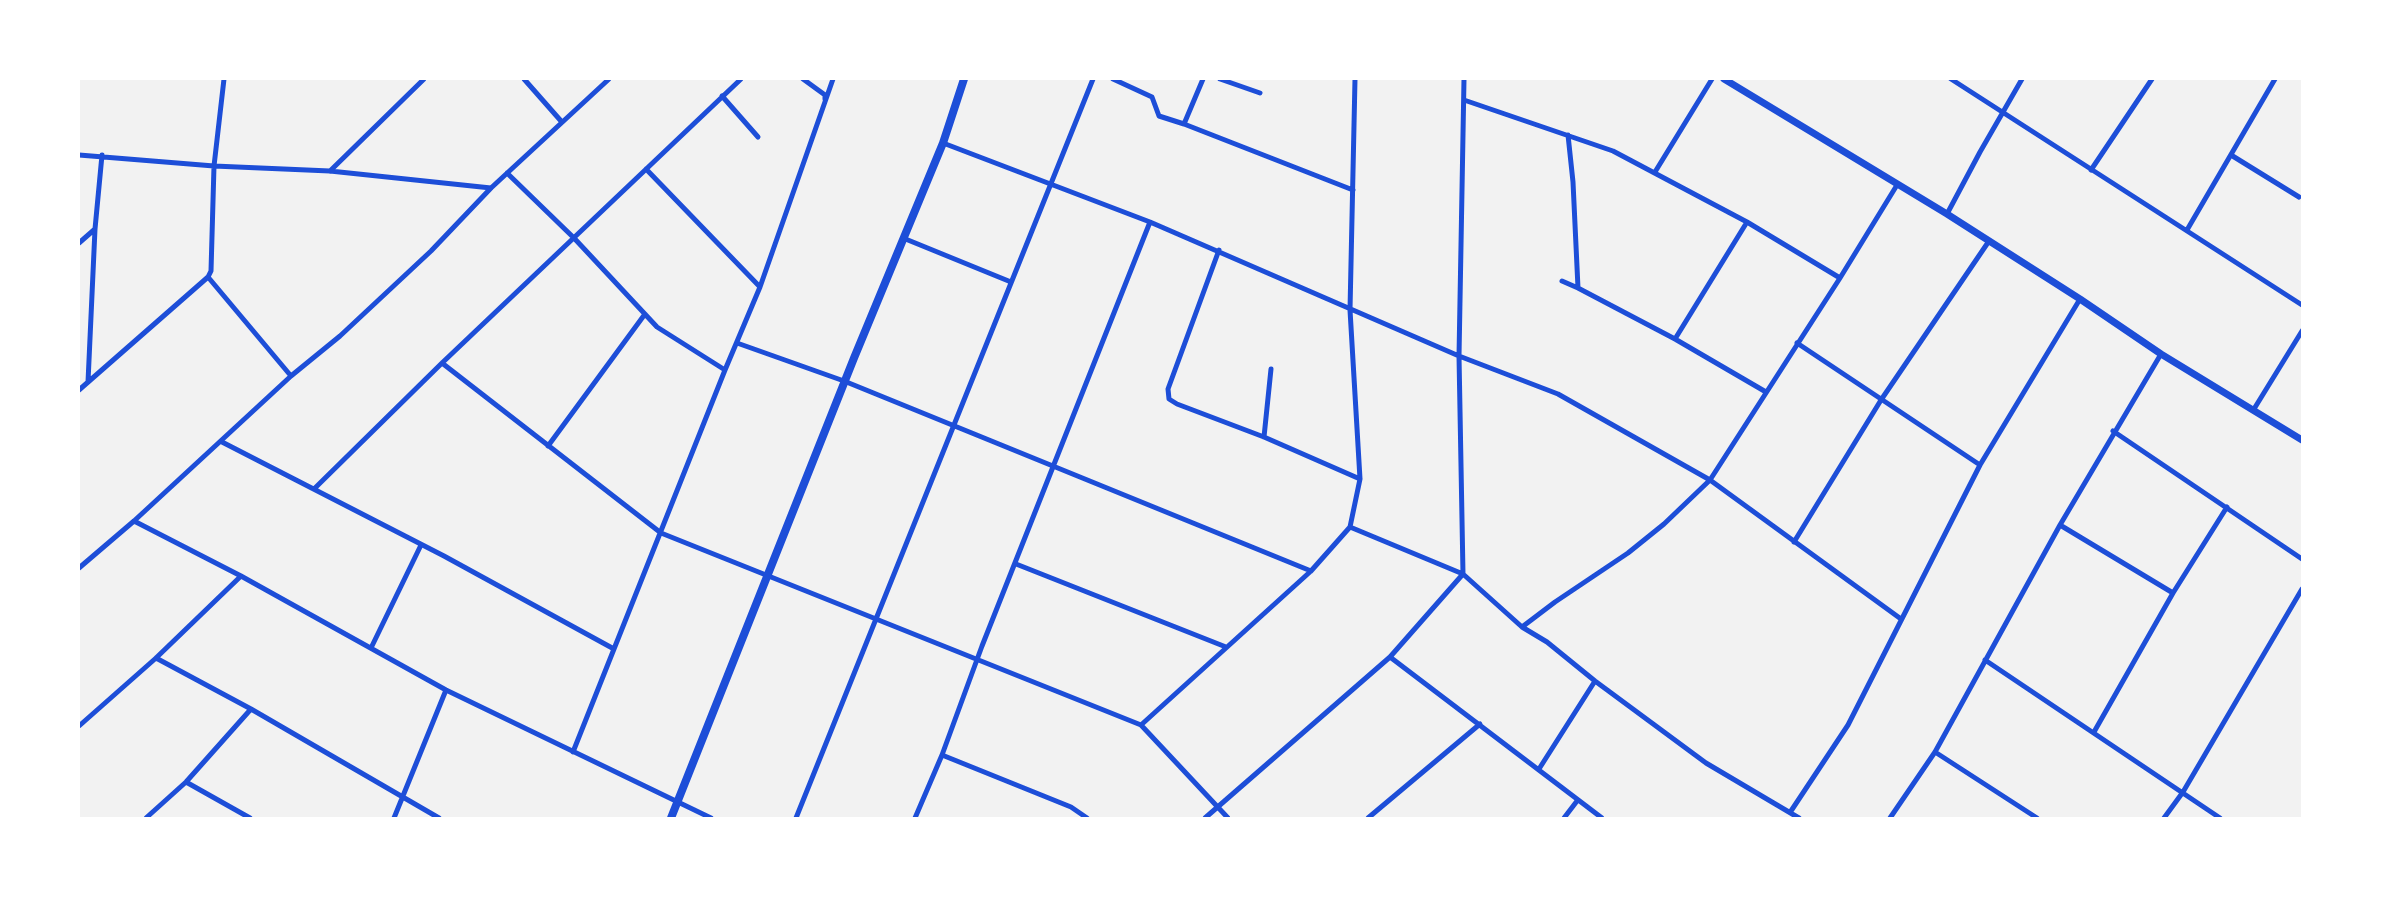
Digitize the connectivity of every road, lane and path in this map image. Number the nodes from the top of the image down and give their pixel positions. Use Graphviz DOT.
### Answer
graph roads {
  1 [pos="224,79"];
  2 [pos="424,79"];
  3 [pos="524,79"];
  4 [pos="609,79"];
  5 [pos="741,79"];
  6 [pos="803,79"];
  7 [pos="833,79"];
  8 [pos="964,79"];
  9 [pos="1093,79"];
  10 [pos="1113,79"];
  11 [pos="1203,79"];
  12 [pos="1220,79"];
  13 [pos="1355,79"];
  14 [pos="1464,79"];
  15 [pos="1712,79"];
  16 [pos="1724,79"];
  17 [pos="1951,79"];
  18 [pos="2022,79"];
  19 [pos="2152,79"];
  20 [pos="2274,79"];
  21 [pos="1260,93"];
  22 [pos="722,96"];
  23 [pos="825,99"];
  24 [pos="1464,100"];
  25 [pos="2002,113"];
  26 [pos="561,121"];
  27 [pos="1184,124"];
  28 [pos="1568,135"];
  29 [pos="758,137"];
  30 [pos="943,143"];
  31 [pos="79,155"];
  32 [pos="103,155"];
  33 [pos="2231,155"];
  34 [pos="214,166"];
  35 [pos="646,169"];
  36 [pos="2091,170"];
  37 [pos="330,171"];
  38 [pos="1655,172"];
  39 [pos="507,173"];
  40 [pos="1051,184"];
  41 [pos="1897,185"];
  42 [pos="491,188"];
  43 [pos="1353,190"];
  44 [pos="2299,197"];
  45 [pos="1947,214"];
  46 [pos="1150,222"];
  47 [pos="1747,222"];
  48 [pos="95,229"];
  49 [pos="2187,230"];
  50 [pos="574,237"];
  51 [pos="903,238"];
  52 [pos="1989,241"];
  53 [pos="79,243"];
  54 [pos="1219,250"];
  55 [pos="208,277"];
  56 [pos="1840,278"];
  57 [pos="1562,281"];
  58 [pos="1012,282"];
  59 [pos="760,287"];
  60 [pos="1578,288"];
  61 [pos="2080,299"];
  62 [pos="2302,305"];
  63 [pos="1350,310"];
  64 [pos="645,314"];
  65 [pos="2302,331"];
  66 [pos="1675,339"];
  67 [pos="737,343"];
  68 [pos="1797,343"];
  69 [pos="2161,354"];
  70 [pos="1459,356"];
  71 [pos="442,363"];
  72 [pos="1271,369"];
  73 [pos="724,370"];
  74 [pos="291,376"];
  75 [pos="845,381"];
  76 [pos="88,382"];
  77 [pos="79,390"];
  78 [pos="1766,392"];
  79 [pos="1881,400"];
  80 [pos="2254,409"];
  81 [pos="955,425"];
  82 [pos="2113,431"];
  83 [pos="1264,437"];
  84 [pos="2302,440"];
  85 [pos="222,442"];
  86 [pos="548,446"];
  87 [pos="1980,465"];
  88 [pos="1054,466"];
  89 [pos="1360,479"];
  90 [pos="1710,480"];
  91 [pos="315,488"];
  92 [pos="2227,507"];
  93 [pos="134,521"];
  94 [pos="2060,525"];
  95 [pos="1350,527"];
  96 [pos="661,533"];
  97 [pos="1794,542"];
  98 [pos="421,545"];
  99 [pos="2302,559"];
  100 [pos="1016,564"];
  101 [pos="79,568"];
  102 [pos="1311,571"];
  103 [pos="1463,574"];
  104 [pos="767,575"];
  105 [pos="241,576"];
  106 [pos="2302,589"];
  107 [pos="2174,593"];
  108 [pos="877,618"];
  109 [pos="1901,619"];
  110 [pos="1522,627"];
  111 [pos="1226,647"];
  112 [pos="371,648"];
  113 [pos="614,649"];
  114 [pos="1390,657"];
  115 [pos="156,658"];
  116 [pos="978,659"];
  117 [pos="1985,660"];
  118 [pos="1595,681"];
  119 [pos="446,690"];
  120 [pos="251,709"];
  121 [pos="1480,724"];
  122 [pos="1141,725"];
  123 [pos="79,726"];
  124 [pos="2094,732"];
  125 [pos="573,752"];
  126 [pos="1935,752"];
  127 [pos="942,755"];
  128 [pos="1539,769"];
  129 [pos="186,782"];
  130 [pos="2183,792"];
  131 [pos="403,797"];
  132 [pos="1577,801"];
  133 [pos="677,803"];
  134 [pos="1218,807"];
  135 [pos="1791,811"];
  136 [pos="146,818"];
  137 [pos="250,818"];
  138 [pos="394,818"];
  139 [pos="439,818"];
  140 [pos="671,818"];
  141 [pos="711,818"];
  142 [pos="796,818"];
  143 [pos="915,818"];
  144 [pos="1087,818"];
  145 [pos="1205,818"];
  146 [pos="1228,818"];
  147 [pos="1368,818"];
  148 [pos="1564,818"];
  149 [pos="1602,818"];
  150 [pos="1799,818"];
  151 [pos="1890,818"];
  152 [pos="2037,818"];
  153 [pos="2164,818"];
  154 [pos="2221,818"];
  1 -- 34 [label="street"];
  2 -- 37 [label="street"];
  3 -- 26 [label="street"];
  4 -- 26 [label="street"];
  5 -- 22 [label="street"];
  6 -- 23 [label="street"];
  7 -- 23 [label="street"];
  8 -- 30 [label="main road"];
  9 -- 40 [label="street"];
  10 -- 27 [label="street"];
  11 -- 27 [label="street"];
  12 -- 21 [label="street"];
  13 -- 43 [label="street"];
  14 -- 24 [label="street"];
  15 -- 38 [label="street"];
  16 -- 41 [label="street"];
  17 -- 25 [label="street"];
  18 -- 25 [label="street"];
  19 -- 36 [label="street"];
  20 -- 33 [label="street"];
  22 -- 29 [label="street"];
  22 -- 35 [label="street"];
  23 -- 59 [label="street"];
  24 -- 28 [label="street"];
  24 -- 70 [label="street"];
  25 -- 36 [label="street"];
  25 -- 45 [label="street"];
  26 -- 39 [label="street"];
  27 -- 43 [label="street"];
  28 -- 38 [label="street"];
  28 -- 60 [label="street"];
  30 -- 40 [label="street"];
  30 -- 51 [label="main road"];
  31 -- 32 [label="street"];
  32 -- 34 [label="street"];
  32 -- 48 [label="street"];
  33 -- 44 [label="street"];
  33 -- 49 [label="street"];
  34 -- 37 [label="street"];
  34 -- 55 [label="street"];
  35 -- 50 [label="street"];
  35 -- 59 [label="street"];
  36 -- 49 [label="street"];
  37 -- 42 [label="street"];
  38 -- 47 [label="street"];
  39 -- 42 [label="street"];
  39 -- 50 [label="street"];
  40 -- 46 [label="street"];
  40 -- 58 [label="street"];
  41 -- 45 [label="street"];
  41 -- 56 [label="street"];
  42 -- 74 [label="street"];
  43 -- 63 [label="street"];
  45 -- 52 [label="street"];
  46 -- 54 [label="street"];
  46 -- 88 [label="street"];
  47 -- 56 [label="street"];
  47 -- 66 [label="street"];
  48 -- 53 [label="street"];
  48 -- 76 [label="street"];
  49 -- 62 [label="street"];
  50 -- 64 [label="street"];
  50 -- 71 [label="street"];
  51 -- 58 [label="street"];
  51 -- 75 [label="main road"];
  52 -- 61 [label="street"];
  52 -- 79 [label="street"];
  54 -- 63 [label="street"];
  54 -- 83 [label="street"];
  55 -- 74 [label="street"];
  55 -- 76 [label="street"];
  56 -- 68 [label="street"];
  57 -- 60 [label="street"];
  58 -- 81 [label="street"];
  59 -- 67 [label="street"];
  60 -- 66 [label="street"];
  61 -- 69 [label="street"];
  61 -- 87 [label="street"];
  63 -- 70 [label="street"];
  63 -- 89 [label="street"];
  64 -- 73 [label="street"];
  64 -- 86 [label="street"];
  65 -- 80 [label="street"];
  66 -- 78 [label="street"];
  67 -- 73 [label="street"];
  67 -- 75 [label="street"];
  68 -- 78 [label="street"];
  68 -- 79 [label="street"];
  69 -- 80 [label="street"];
  69 -- 82 [label="street"];
  70 -- 90 [label="street"];
  70 -- 103 [label="street"];
  71 -- 86 [label="street"];
  71 -- 91 [label="street"];
  72 -- 83 [label="street"];
  73 -- 96 [label="street"];
  74 -- 85 [label="street"];
  75 -- 81 [label="street"];
  75 -- 104 [label="main road"];
  76 -- 77 [label="street"];
  78 -- 90 [label="street"];
  79 -- 87 [label="street"];
  79 -- 97 [label="street"];
  80 -- 84 [label="street"];
  81 -- 88 [label="street"];
  81 -- 108 [label="street"];
  82 -- 92 [label="street"];
  82 -- 94 [label="street"];
  83 -- 89 [label="street"];
  85 -- 91 [label="street"];
  85 -- 93 [label="street"];
  86 -- 96 [label="street"];
  87 -- 109 [label="street"];
  88 -- 100 [label="street"];
  88 -- 102 [label="street"];
  89 -- 95 [label="street"];
  90 -- 97 [label="street"];
  90 -- 110 [label="street"];
  91 -- 98 [label="street"];
  92 -- 99 [label="street"];
  92 -- 107 [label="street"];
  93 -- 101 [label="street"];
  93 -- 105 [label="street"];
  94 -- 107 [label="street"];
  94 -- 117 [label="street"];
  95 -- 102 [label="street"];
  95 -- 103 [label="street"];
  96 -- 104 [label="street"];
  96 -- 113 [label="street"];
  97 -- 109 [label="street"];
  98 -- 112 [label="street"];
  98 -- 113 [label="street"];
  100 -- 111 [label="street"];
  100 -- 116 [label="street"];
  102 -- 111 [label="street"];
  103 -- 110 [label="street"];
  103 -- 114 [label="street"];
  104 -- 108 [label="street"];
  104 -- 133 [label="main road"];
  105 -- 112 [label="street"];
  105 -- 115 [label="street"];
  106 -- 130 [label="street"];
  107 -- 124 [label="street"];
  108 -- 116 [label="street"];
  108 -- 142 [label="street"];
  109 -- 135 [label="street"];
  110 -- 118 [label="street"];
  111 -- 122 [label="street"];
  112 -- 119 [label="street"];
  113 -- 125 [label="street"];
  114 -- 121 [label="street"];
  114 -- 134 [label="street"];
  115 -- 120 [label="street"];
  115 -- 123 [label="street"];
  116 -- 122 [label="street"];
  116 -- 127 [label="street"];
  117 -- 124 [label="street"];
  117 -- 126 [label="street"];
  118 -- 128 [label="street"];
  118 -- 135 [label="street"];
  119 -- 125 [label="street"];
  119 -- 131 [label="street"];
  120 -- 129 [label="street"];
  120 -- 131 [label="street"];
  121 -- 128 [label="street"];
  121 -- 147 [label="street"];
  122 -- 134 [label="street"];
  124 -- 130 [label="street"];
  125 -- 133 [label="street"];
  126 -- 151 [label="street"];
  126 -- 152 [label="street"];
  127 -- 143 [label="street"];
  127 -- 144 [label="street"];
  128 -- 132 [label="street"];
  129 -- 136 [label="street"];
  129 -- 137 [label="street"];
  130 -- 153 [label="street"];
  130 -- 154 [label="street"];
  131 -- 138 [label="street"];
  131 -- 139 [label="street"];
  132 -- 148 [label="street"];
  132 -- 149 [label="street"];
  133 -- 140 [label="main road"];
  133 -- 141 [label="street"];
  134 -- 145 [label="street"];
  134 -- 146 [label="street"];
  135 -- 150 [label="street"];
}
